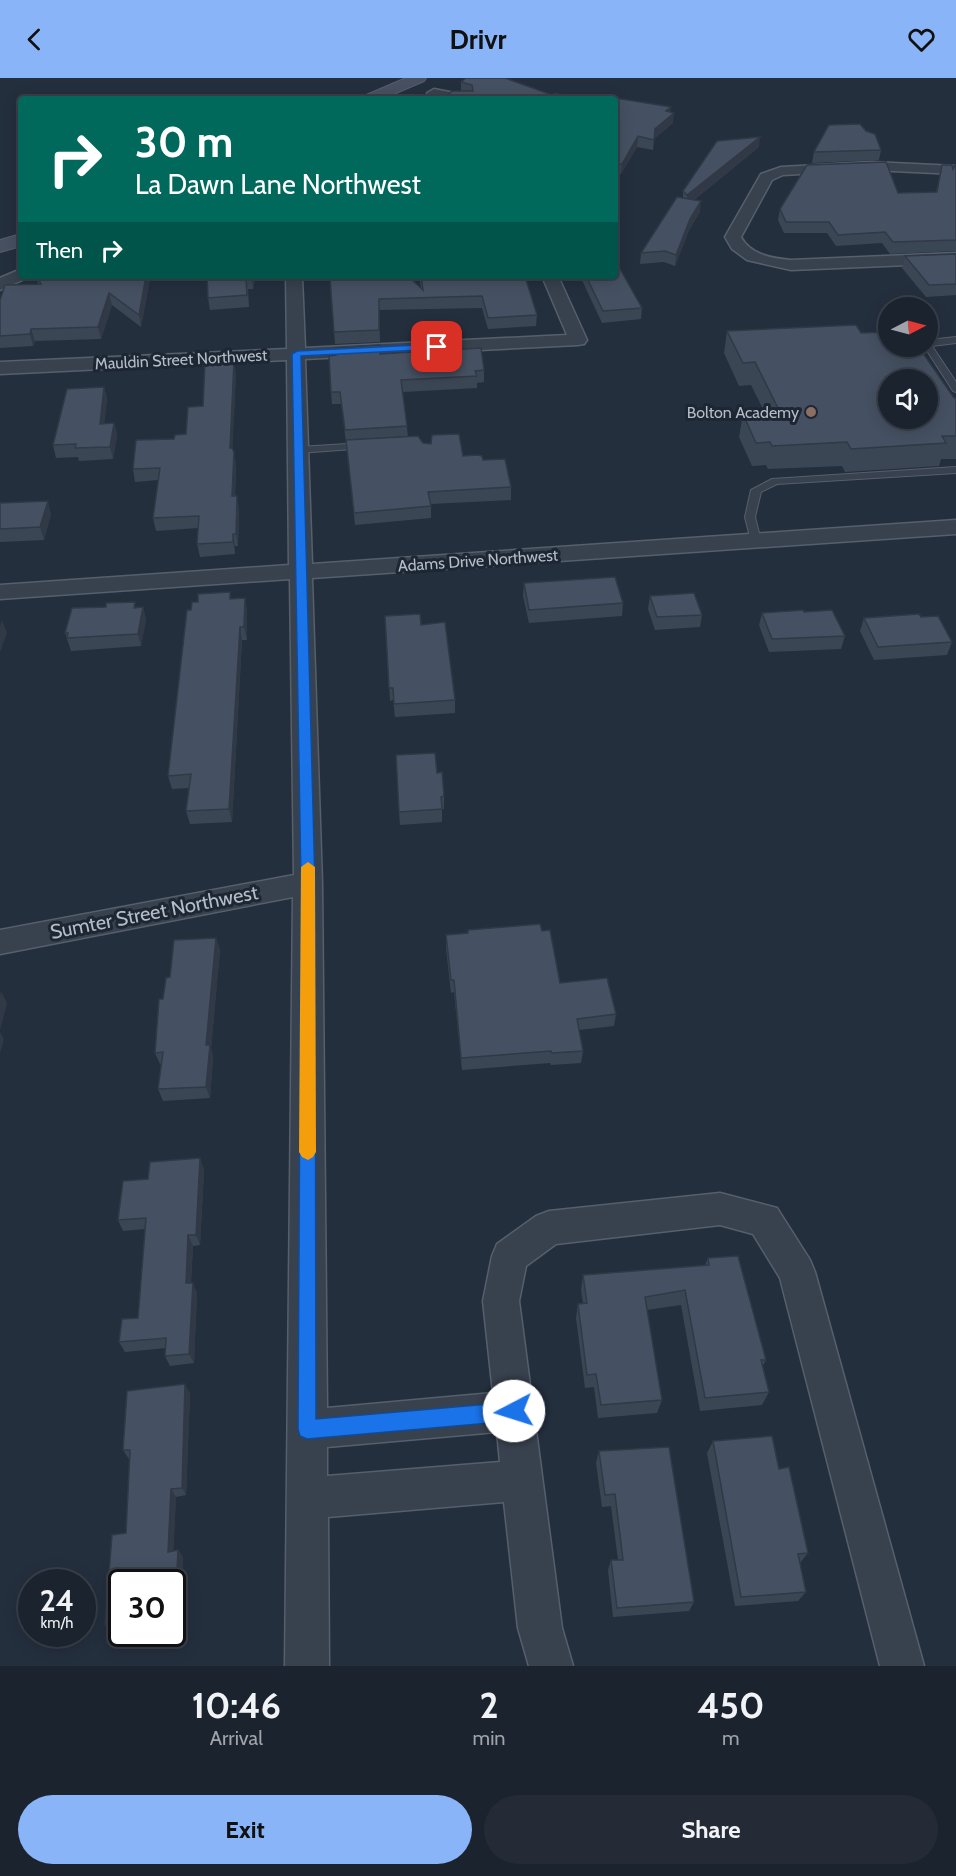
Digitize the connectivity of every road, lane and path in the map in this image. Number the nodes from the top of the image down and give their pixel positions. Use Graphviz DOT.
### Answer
graph roads {
  1 [pos="420,78"];
  2 [pos="448,78"];
  3 [pos="376,96"];
  4 [pos="431,96"];
  5 [pos="956,170"];
  6 [pos="18,241"];
  7 [pos="0,246"];
  8 [pos="956,258"];
  9 [pos="18,276"];
  10 [pos="294,279"];
  11 [pos="551,279"];
  12 [pos="0,285"];
  13 [pos="956,340"];
  14 [pos="938,341"];
  15 [pos="297,354"];
  16 [pos="935,357"];
  17 [pos="0,368"];
  18 [pos="956,389"];
  19 [pos="370,446"];
  20 [pos="299,450"];
  21 [pos="956,470"];
  22 [pos="956,527"];
  23 [pos="756,540"];
  24 [pos="302,572"];
  25 [pos="0,592"];
  26 [pos="308,883"];
  27 [pos="0,942"];
  28 [pos="514,1411"];
  29 [pos="307,1429"];
  30 [pos="522,1480"];
  31 [pos="307,1498"];
  32 [pos="307,1666"];
  33 [pos="551,1666"];
  34 [pos="902,1666"];
  1 -- 3 [label="main road"];
  2 -- 4 [label="street"];
  5 -- 8 [label="street"];
  6 -- 7 [label="main road"];
  9 -- 12 [label="street"];
  10 -- 15 [label="street"];
  11 -- 15 [label="street, Mauldin Street Northwest"];
  13 -- 14 [label="lane"];
  15 -- 17 [label="street, Mauldin Street Northwest"];
  15 -- 20 [label="street"];
  16 -- 18 [label="lane"];
  19 -- 20 [label="lane"];
  20 -- 24 [label="street"];
  21 -- 23 [label="lane"];
  22 -- 23 [label="street, Adams Drive Northwest"];
  23 -- 24 [label="street, Adams Drive Northwest"];
  24 -- 25 [label="street, Adams Drive Northwest"];
  24 -- 26 [label="street"];
  26 -- 27 [label="street, Sumter Street Northwest"];
  26 -- 29 [label="street"];
  28 -- 29 [label="street"];
  28 -- 30 [label="street"];
  28 -- 34 [label="street"];
  29 -- 31 [label="street"];
  30 -- 31 [label="street"];
  30 -- 33 [label="street"];
  31 -- 32 [label="street"];
}
